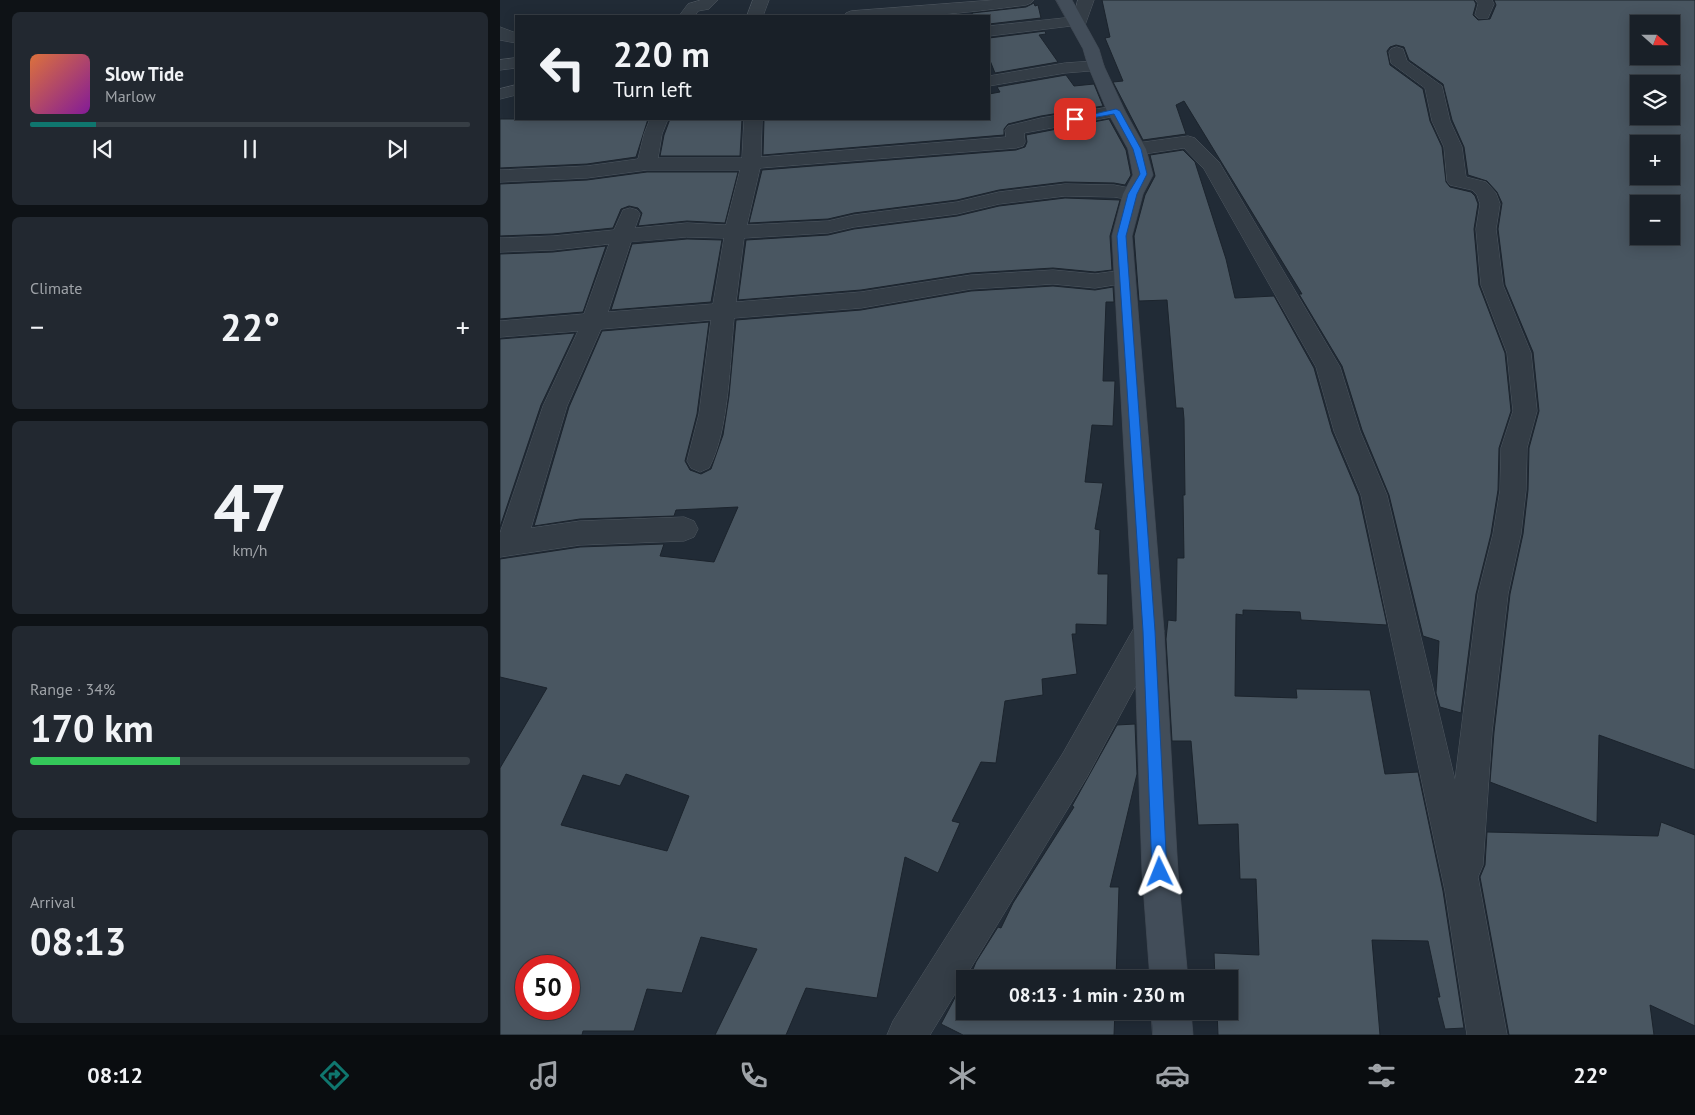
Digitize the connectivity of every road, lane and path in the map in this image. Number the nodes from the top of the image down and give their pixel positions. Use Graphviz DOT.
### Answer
graph roads {
  1 [pos="710,0"];
  2 [pos="762,0"];
  3 [pos="1026,0"];
  4 [pos="1064,0"];
  5 [pos="1086,0"];
  6 [pos="928,9"];
  7 [pos="843,14"];
  8 [pos="688,15"];
  9 [pos="755,15"];
  10 [pos="1077,23"];
  11 [pos="990,31"];
  12 [pos="500,32"];
  13 [pos="515,38"];
  14 [pos="1397,52"];
  15 [pos="515,63"];
  16 [pos="500,65"];
  17 [pos="1096,66"];
  18 [pos="990,81"];
  19 [pos="515,90"];
  20 [pos="500,94"];
  21 [pos="1116,111"];
  22 [pos="659,120"];
  23 [pos="753,120"];
  24 [pos="1137,149"];
  25 [pos="647,164"];
  26 [pos="752,164"];
  27 [pos="500,176"];
  28 [pos="1132,194"];
  29 [pos="630,214"];
  30 [pos="735,232"];
  31 [pos="623,237"];
  32 [pos="500,245"];
  33 [pos="1124,277"];
  34 [pos="723,312"];
  35 [pos="593,322"];
  36 [pos="500,329"];
  37 [pos="700,461"];
  38 [pos="684,529"];
  39 [pos="506,544"];
  40 [pos="1149,631"];
  41 [pos="1463,891"];
  42 [pos="1168,970"];
  43 [pos="1172,1020"];
  44 [pos="907,1035"];
  45 [pos="1173,1035"];
  46 [pos="1487,1035"];
  1 -- 8 [label="street"];
  2 -- 9 [label="street"];
  3 -- 6 [label="street"];
  4 -- 10 [label="main road"];
  5 -- 10 [label="street"];
  6 -- 7 [label="street"];
  10 -- 11 [label="street"];
  10 -- 17 [label="main road"];
  12 -- 13 [label="street"];
  14 -- 41 [label="street"];
  15 -- 16 [label="street"];
  17 -- 18 [label="street"];
  17 -- 21 [label="main road"];
  19 -- 20 [label="street"];
  21 -- 24 [label="main road"];
  21 -- 26 [label="street"];
  22 -- 25 [label="street"];
  23 -- 26 [label="street"];
  24 -- 28 [label="main road"];
  24 -- 41 [label="street"];
  25 -- 26 [label="street"];
  25 -- 27 [label="street"];
  26 -- 30 [label="street"];
  28 -- 30 [label="street"];
  28 -- 33 [label="main road"];
  29 -- 31 [label="street"];
  30 -- 31 [label="street"];
  30 -- 34 [label="street"];
  31 -- 32 [label="street"];
  31 -- 35 [label="street"];
  33 -- 34 [label="street"];
  33 -- 40 [label="main road"];
  34 -- 35 [label="street"];
  34 -- 37 [label="street"];
  35 -- 36 [label="street"];
  35 -- 39 [label="street"];
  38 -- 39 [label="street"];
  40 -- 42 [label="main road"];
  40 -- 44 [label="street"];
  41 -- 46 [label="street"];
  43 -- 45 [label="main road"];
}
